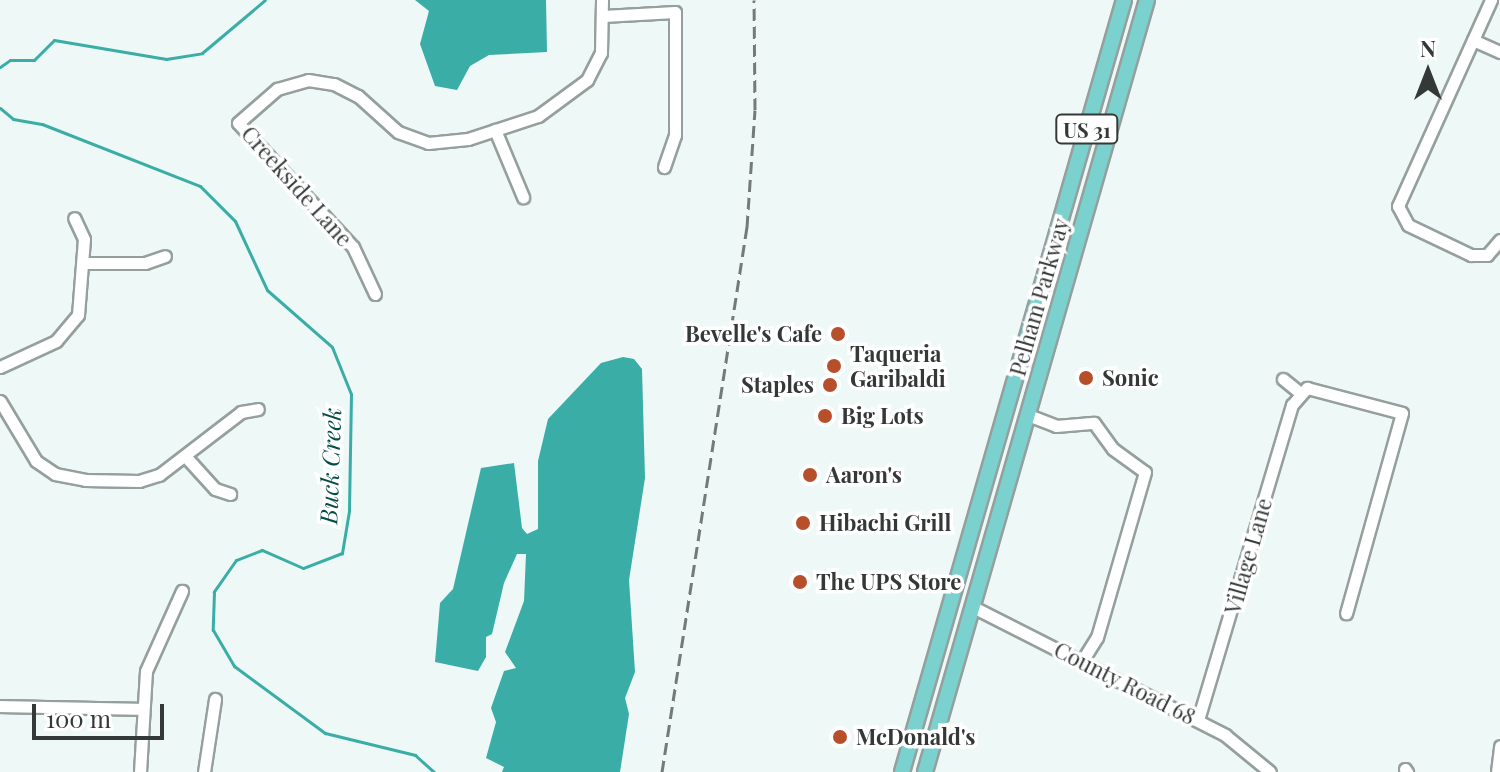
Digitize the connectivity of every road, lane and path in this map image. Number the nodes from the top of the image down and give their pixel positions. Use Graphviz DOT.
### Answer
graph roads {
  1 [pos="602,0"];
  2 [pos="1124,0"];
  3 [pos="1147,0"];
  4 [pos="1491,0"];
  5 [pos="603,16"];
  6 [pos="1473,40"];
  7 [pos="1500,52"];
  8 [pos="1099,85"];
  9 [pos="1122,90"];
  10 [pos="495,130"];
  11 [pos="664,167"];
  12 [pos="523,197"];
  13 [pos="74,218"];
  14 [pos="1500,240"];
  15 [pos="1055,244"];
  16 [pos="1075,252"];
  17 [pos="165,256"];
  18 [pos="84,263"];
  19 [pos="375,294"];
  20 [pos="0,367"];
  21 [pos="1016,377"];
  22 [pos="1283,379"];
  23 [pos="1037,380"];
  24 [pos="1299,392"];
  25 [pos="0,401"];
  26 [pos="258,409"];
  27 [pos="1028,415"];
  28 [pos="186,457"];
  29 [pos="230,494"];
  30 [pos="182,591"];
  31 [pos="953,594"];
  32 [pos="973,607"];
  33 [pos="1346,613"];
  34 [pos="1082,661"];
  35 [pos="215,699"];
  36 [pos="921,705"];
  37 [pos="0,706"];
  38 [pos="142,709"];
  39 [pos="942,712"];
  40 [pos="1198,720"];
  41 [pos="1500,746"];
  42 [pos="140,772"];
  43 [pos="204,772"];
  44 [pos="902,772"];
  45 [pos="925,772"];
  46 [pos="1270,772"];
  47 [pos="1497,772"];
  1 -- 5 [label="street, Creekside Lane"];
  2 -- 8 [label="main road, Pelham Parkway / US 31"];
  3 -- 9 [label="main road, Pelham Parkway / US 31"];
  4 -- 6 [label="street"];
  5 -- 10 [label="street, Creekside Lane"];
  5 -- 11 [label="street"];
  6 -- 7 [label="street"];
  6 -- 14 [label="street"];
  8 -- 9 [label="main road"];
  8 -- 15 [label="main road, Pelham Parkway / US 31"];
  9 -- 16 [label="main road, Pelham Parkway / US 31"];
  10 -- 12 [label="street"];
  10 -- 19 [label="street, Creekside Lane"];
  13 -- 18 [label="street"];
  15 -- 16 [label="main road"];
  15 -- 21 [label="main road, Pelham Parkway / US 31"];
  16 -- 23 [label="main road, Pelham Parkway / US 31"];
  17 -- 18 [label="street"];
  18 -- 20 [label="street"];
  21 -- 23 [label="main road"];
  21 -- 31 [label="main road, Pelham Parkway / US 31"];
  22 -- 24 [label="street"];
  23 -- 27 [label="main road, Pelham Parkway / US 31"];
  24 -- 33 [label="street"];
  24 -- 40 [label="street, Village Lane"];
  25 -- 28 [label="street"];
  26 -- 28 [label="street"];
  27 -- 32 [label="main road, Pelham Parkway / US 31"];
  27 -- 34 [label="street"];
  28 -- 29 [label="street"];
  30 -- 38 [label="street"];
  31 -- 32 [label="main road"];
  31 -- 36 [label="main road, US 31"];
  32 -- 34 [label="street, County Road 68"];
  32 -- 39 [label="main road, US 31"];
  34 -- 40 [label="street, County Road 68"];
  35 -- 43 [label="street"];
  36 -- 39 [label="main road"];
  36 -- 44 [label="main road, US 31"];
  37 -- 38 [label="street"];
  38 -- 42 [label="street"];
  39 -- 45 [label="main road, US 31"];
  40 -- 46 [label="street, County Road 68"];
  41 -- 47 [label="street"];
}
